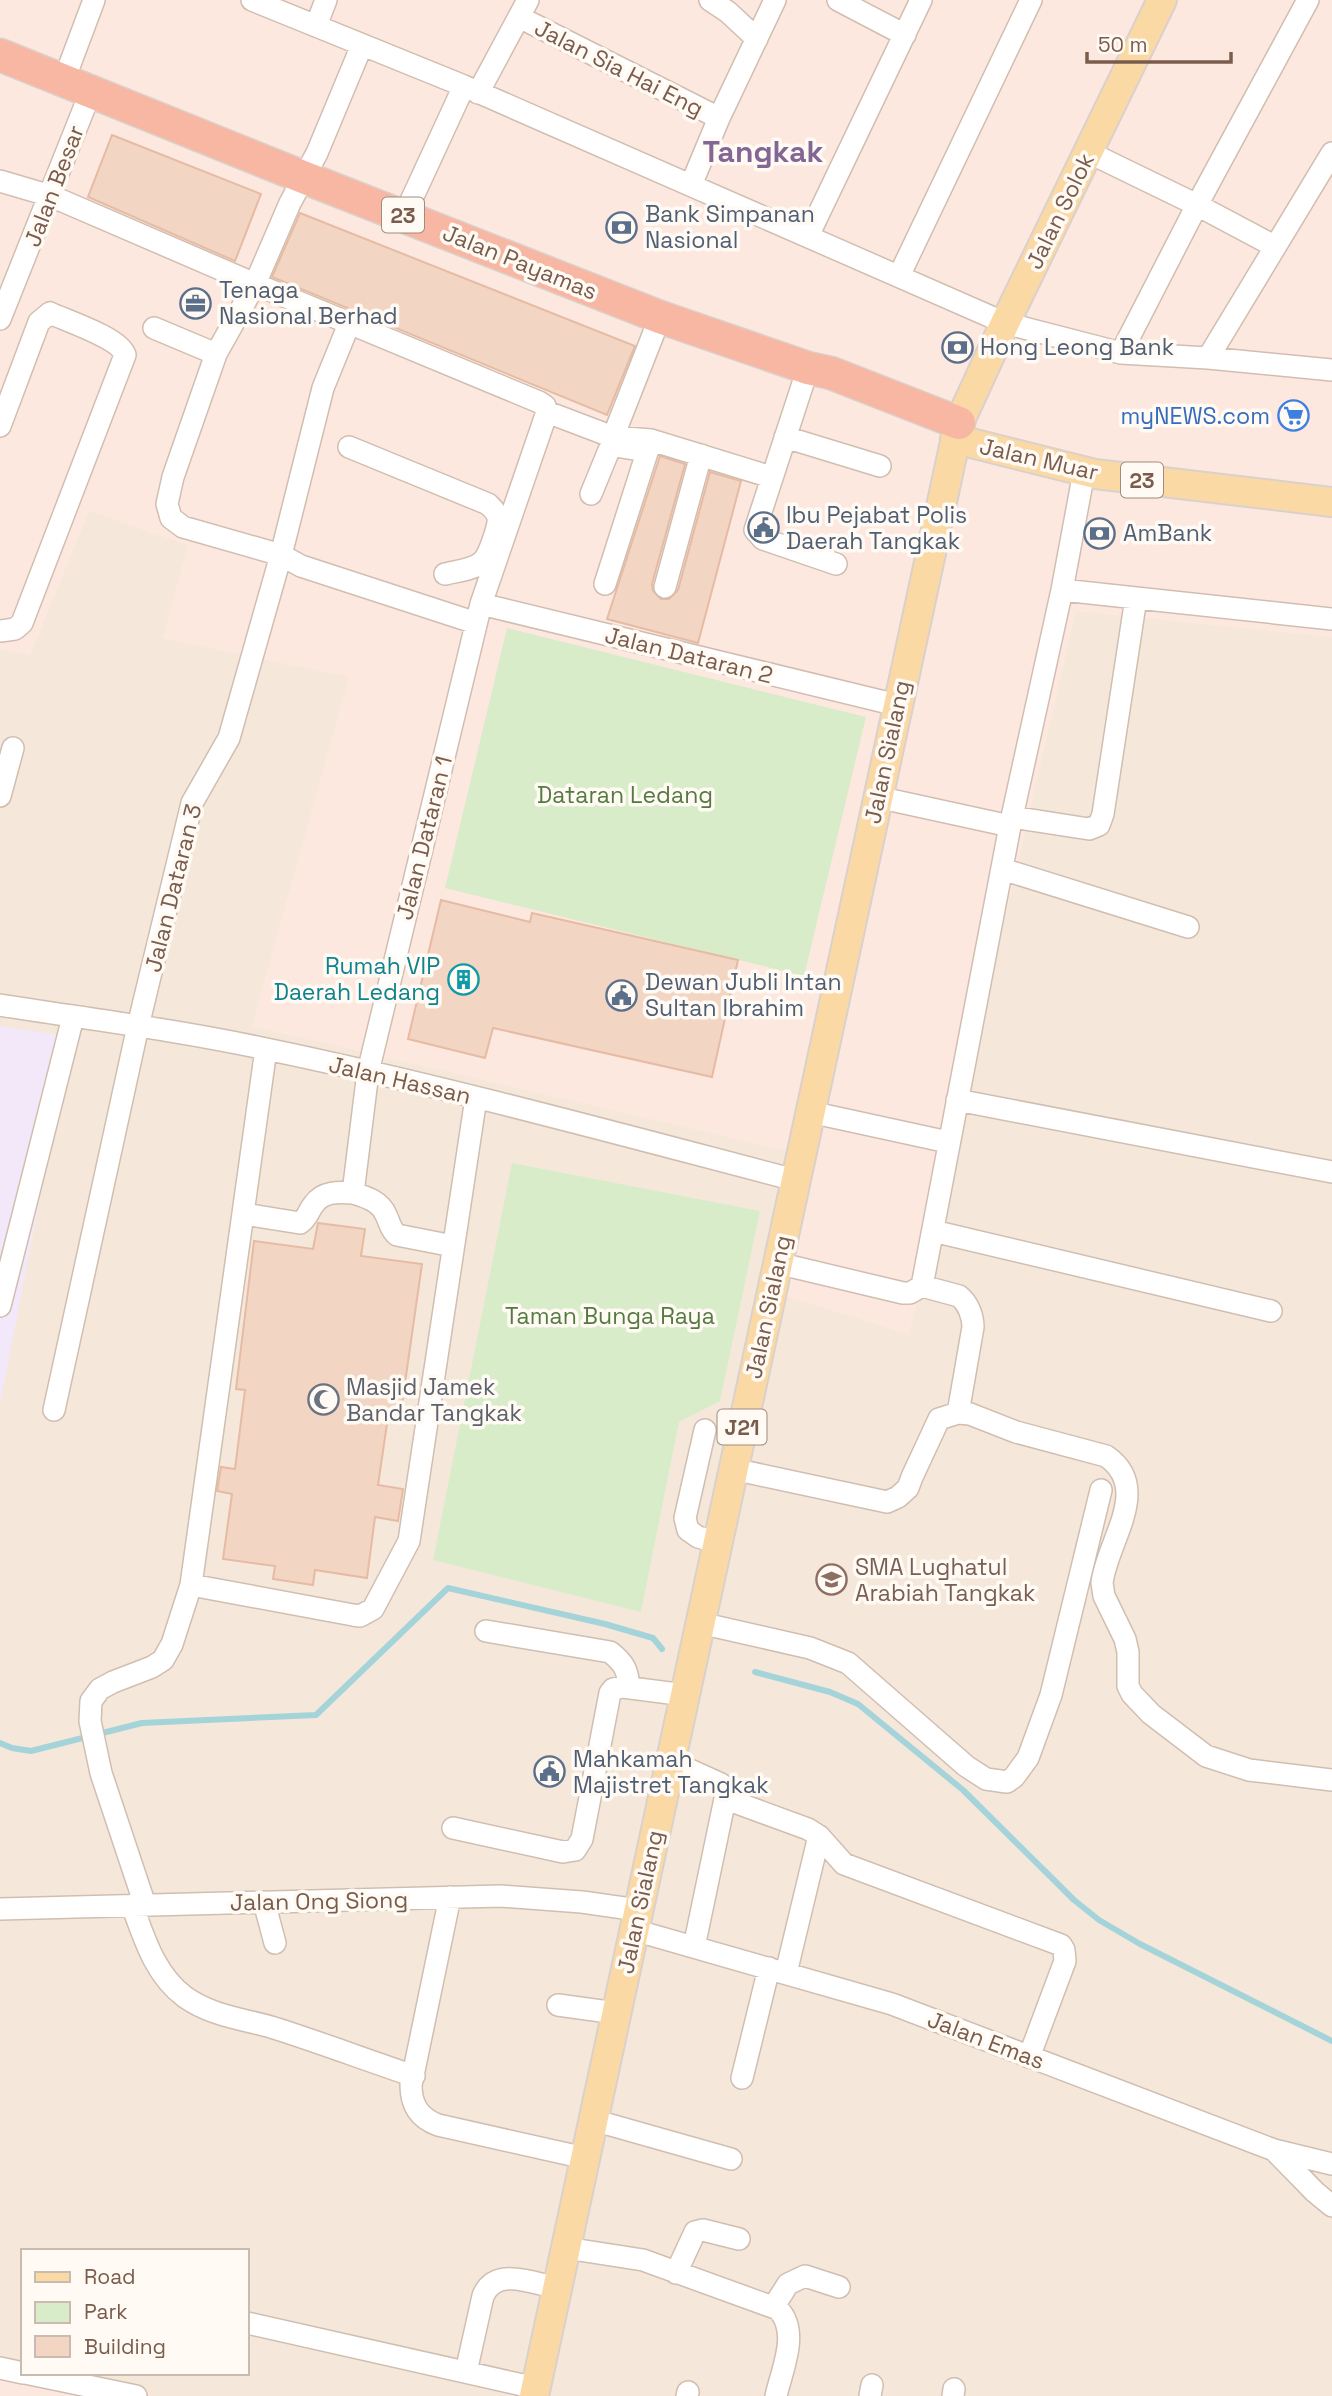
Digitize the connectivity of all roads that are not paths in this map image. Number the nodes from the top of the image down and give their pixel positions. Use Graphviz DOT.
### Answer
graph roads {
  1 [pos="94,0"];
  2 [pos="252,0"];
  3 [pos="326,0"];
  4 [pos="710,0"];
  5 [pos="775,0"];
  6 [pos="838,0"];
  7 [pos="921,0"];
  8 [pos="1031,0"];
  9 [pos="1162,0"];
  10 [pos="1308,0"];
  11 [pos="288,7"];
  12 [pos="523,8"];
  13 [pos="316,26"];
  14 [pos="905,35"];
  15 [pos="757,39"];
  16 [pos="362,45"];
  17 [pos="0,55"];
  18 [pos="78,85"];
  19 [pos="471,90"];
  20 [pos="719,118"];
  21 [pos="1088,152"];
  22 [pos="1332,153"];
  23 [pos="303,177"];
  24 [pos="0,181"];
  25 [pos="691,186"];
  26 [pos="51,197"];
  27 [pos="1197,205"];
  28 [pos="404,216"];
  29 [pos="808,236"];
  30 [pos="1274,246"];
  31 [pos="899,276"];
  32 [pos="255,285"];
  33 [pos="660,317"];
  34 [pos="0,319"];
  35 [pos="1005,323"];
  36 [pos="349,324"];
  37 [pos="154,328"];
  38 [pos="1122,353"];
  39 [pos="216,354"];
  40 [pos="1208,358"];
  41 [pos="808,368"];
  42 [pos="1332,370"];
  43 [pos="547,412"];
  44 [pos="0,426"];
  45 [pos="958,431"];
  46 [pos="785,436"];
  47 [pos="613,437"];
  48 [pos="649,446"];
  49 [pos="349,447"];
  50 [pos="701,455"];
  51 [pos="880,466"];
  52 [pos="1084,472"];
  53 [pos="771,477"];
  54 [pos="1332,483"];
  55 [pos="591,494"];
  56 [pos="1332,502"];
  57 [pos="281,555"];
  58 [pos="836,564"];
  59 [pos="445,574"];
  60 [pos="606,584"];
  61 [pos="665,587"];
  62 [pos="1062,590"];
  63 [pos="1136,598"];
  64 [pos="478,614"];
  65 [pos="1332,619"];
  66 [pos="0,631"];
  67 [pos="897,705"];
  68 [pos="13,748"];
  69 [pos="0,796"];
  70 [pos="877,797"];
  71 [pos="1011,821"];
  72 [pos="1002,869"];
  73 [pos="1188,927"];
  74 [pos="0,1005"];
  75 [pos="74,1017"];
  76 [pos="138,1026"];
  77 [pos="266,1049"];
  78 [pos="368,1072"];
  79 [pos="476,1098"];
  80 [pos="957,1100"];
  81 [pos="810,1112"];
  82 [pos="948,1142"];
  83 [pos="1332,1172"];
  84 [pos="795,1180"];
  85 [pos="353,1193"];
  86 [pos="244,1214"];
  87 [pos="933,1231"];
  88 [pos="453,1246"];
  89 [pos="777,1263"];
  90 [pos="922,1286"];
  91 [pos="0,1306"];
  92 [pos="1271,1311"];
  93 [pos="54,1410"];
  94 [pos="958,1412"];
  95 [pos="705,1430"];
  96 [pos="733,1469"];
  97 [pos="1101,1490"];
  98 [pos="717,1542"];
  99 [pos="191,1585"];
  100 [pos="700,1623"];
  101 [pos="486,1631"];
  102 [pos="629,1688"];
  103 [pos="685,1695"];
  104 [pos="670,1761"];
  105 [pos="1332,1780"];
  106 [pos="726,1799"];
  107 [pos="453,1828"];
  108 [pos="818,1836"];
  109 [pos="450,1898"];
  110 [pos="264,1902"];
  111 [pos="139,1905"];
  112 [pos="0,1909"];
  113 [pos="636,1920"];
  114 [pos="275,1943"];
  115 [pos="694,1947"];
  116 [pos="778,1971"];
  117 [pos="558,2005"];
  118 [pos="616,2013"];
  119 [pos="1029,2057"];
  120 [pos="414,2076"];
  121 [pos="742,2078"];
  122 [pos="593,2120"];
  123 [pos="1274,2150"];
  124 [pos="585,2158"];
  125 [pos="731,2159"];
  126 [pos="1332,2164"];
  127 [pos="1332,2206"];
  128 [pos="739,2239"];
  129 [pos="566,2248"];
  130 [pos="676,2273"];
  131 [pos="839,2287"];
  132 [pos="557,2288"];
  133 [pos="774,2306"];
  134 [pos="248,2323"];
  135 [pos="0,2368"];
  136 [pos="21,2372"];
  137 [pos="466,2372"];
  138 [pos="34,2375"];
  139 [pos="778,2389"];
  140 [pos="535,2392"];
  141 [pos="136,2396"];
  1 -- 18 [label="street, Jalan Besar"];
  2 -- 11 [label="street"];
  3 -- 13 [label="street"];
  4 -- 15 [label="street"];
  5 -- 15 [label="street"];
  6 -- 14 [label="street"];
  7 -- 14 [label="street"];
  8 -- 31 [label="street"];
  9 -- 21 [label="main road, Jalan Solok"];
  10 -- 27 [label="street"];
  11 -- 13 [label="street"];
  12 -- 19 [label="street"];
  12 -- 20 [label="street, Jalan Sia Hai Eng"];
  13 -- 16 [label="street"];
  14 -- 29 [label="street"];
  15 -- 20 [label="street"];
  16 -- 19 [label="street"];
  16 -- 23 [label="street"];
  17 -- 18 [label="highway, Jalan Payamas / 23"];
  18 -- 23 [label="highway, Jalan Payamas / 23"];
  18 -- 26 [label="street, Jalan Besar"];
  19 -- 25 [label="street"];
  19 -- 28 [label="street"];
  20 -- 25 [label="street"];
  21 -- 27 [label="street"];
  21 -- 35 [label="main road, Jalan Solok"];
  22 -- 30 [label="street"];
  23 -- 28 [label="highway, Jalan Payamas / 23"];
  23 -- 32 [label="street"];
  24 -- 26 [label="street"];
  25 -- 29 [label="street"];
  26 -- 32 [label="street"];
  26 -- 34 [label="street, Jalan Besar"];
  27 -- 30 [label="street"];
  27 -- 38 [label="street"];
  28 -- 33 [label="highway, Jalan Payamas / 23"];
  29 -- 31 [label="street"];
  30 -- 40 [label="street"];
  31 -- 35 [label="street"];
  32 -- 36 [label="street"];
  32 -- 39 [label="street"];
  33 -- 41 [label="highway, Jalan Payamas / 23"];
  33 -- 47 [label="street"];
  35 -- 38 [label="street"];
  35 -- 45 [label="main road, Jalan Solok"];
  36 -- 43 [label="street"];
  36 -- 57 [label="street, Jalan Dataran 3"];
  37 -- 39 [label="street"];
  38 -- 40 [label="street"];
  39 -- 57 [label="street, Jalan Dataran 2"];
  40 -- 42 [label="street"];
  41 -- 45 [label="highway, Jalan Payamas / 23"];
  41 -- 46 [label="street"];
  43 -- 47 [label="street"];
  43 -- 64 [label="street, Jalan Dataran 1"];
  44 -- 66 [label="street"];
  45 -- 52 [label="main road, Jalan Muar / 23"];
  45 -- 54 [label="main road, Jalan Muar / 23"];
  45 -- 67 [label="main road, Jalan Sialang / J21"];
  46 -- 51 [label="street"];
  46 -- 53 [label="street"];
  47 -- 48 [label="street"];
  48 -- 50 [label="street"];
  48 -- 55 [label="street"];
  48 -- 60 [label="street"];
  49 -- 59 [label="street"];
  50 -- 53 [label="street"];
  50 -- 61 [label="street"];
  52 -- 56 [label="main road, Jalan Muar / 23"];
  52 -- 62 [label="street"];
  53 -- 58 [label="street"];
  57 -- 64 [label="street, Jalan Dataran 2"];
  57 -- 76 [label="street, Jalan Dataran 3"];
  62 -- 63 [label="street"];
  62 -- 71 [label="street"];
  63 -- 65 [label="street"];
  63 -- 71 [label="street"];
  64 -- 67 [label="street, Jalan Dataran 2"];
  64 -- 78 [label="street, Jalan Dataran 1"];
  67 -- 70 [label="main road, Jalan Sialang / J21"];
  68 -- 69 [label="street"];
  70 -- 71 [label="street"];
  70 -- 81 [label="main road, Jalan Sialang / J21"];
  71 -- 72 [label="street"];
  72 -- 73 [label="street"];
  72 -- 80 [label="street"];
  74 -- 75 [label="street, Jalan Hassan"];
  75 -- 76 [label="street, Jalan Hassan"];
  75 -- 91 [label="street"];
  76 -- 77 [label="street, Jalan Hassan"];
  76 -- 93 [label="street, Jalan Dataran 3"];
  77 -- 78 [label="street, Jalan Hassan"];
  77 -- 86 [label="street"];
  78 -- 79 [label="street, Jalan Hassan"];
  78 -- 85 [label="street, Jalan Dataran 1"];
  79 -- 84 [label="street, Jalan Hassan"];
  79 -- 88 [label="street"];
  80 -- 82 [label="street"];
  80 -- 83 [label="street"];
  81 -- 82 [label="street"];
  81 -- 84 [label="main road, Jalan Sialang / J21"];
  82 -- 87 [label="street"];
  84 -- 89 [label="main road, Jalan Sialang / J21"];
  85 -- 86 [label="street"];
  85 -- 88 [label="street"];
  86 -- 99 [label="street"];
  87 -- 90 [label="street"];
  87 -- 92 [label="street"];
  88 -- 99 [label="street"];
  89 -- 90 [label="street"];
  89 -- 96 [label="main road, Jalan Sialang / J21"];
  90 -- 94 [label="street"];
  94 -- 96 [label="street"];
  94 -- 105 [label="street"];
  95 -- 98 [label="street"];
  96 -- 98 [label="main road, Jalan Sialang / J21"];
  97 -- 100 [label="street"];
  98 -- 100 [label="main road, Jalan Sialang / J21"];
  99 -- 111 [label="street"];
  100 -- 103 [label="main road, Jalan Sialang / J21"];
  101 -- 102 [label="street"];
  102 -- 103 [label="street"];
  102 -- 107 [label="street"];
  103 -- 104 [label="main road, Jalan Sialang / J21"];
  104 -- 106 [label="street"];
  104 -- 113 [label="main road, Jalan Sialang / J21"];
  106 -- 108 [label="street"];
  106 -- 115 [label="street"];
  108 -- 116 [label="street"];
  108 -- 119 [label="street"];
  109 -- 110 [label="street, Jalan Ong Siong"];
  109 -- 113 [label="street, Jalan Ong Siong"];
  109 -- 120 [label="street"];
  110 -- 111 [label="street, Jalan Ong Siong"];
  110 -- 114 [label="street"];
  111 -- 112 [label="street, Jalan Ong Siong"];
  111 -- 120 [label="street"];
  113 -- 115 [label="street, Jalan Emas"];
  113 -- 118 [label="main road, Jalan Sialang / J21"];
  115 -- 116 [label="street, Jalan Emas"];
  116 -- 119 [label="street, Jalan Emas"];
  116 -- 121 [label="street"];
  117 -- 118 [label="street"];
  118 -- 122 [label="main road, Jalan Sialang / J21"];
  119 -- 123 [label="street, Jalan Emas"];
  120 -- 124 [label="street"];
  122 -- 124 [label="main road, Jalan Sialang / J21"];
  122 -- 125 [label="street"];
  123 -- 126 [label="street, Jalan Emas"];
  123 -- 127 [label="street"];
  124 -- 129 [label="main road, Jalan Sialang / J21"];
  128 -- 130 [label="street"];
  129 -- 130 [label="street"];
  129 -- 132 [label="main road, Jalan Sialang / J21"];
  130 -- 133 [label="street"];
  131 -- 133 [label="street"];
  132 -- 137 [label="street"];
  132 -- 140 [label="main road, Jalan Sialang / J21"];
  133 -- 139 [label="street"];
  134 -- 137 [label="street"];
  135 -- 136 [label="street"];
  137 -- 140 [label="street"];
  138 -- 141 [label="street"];
}
